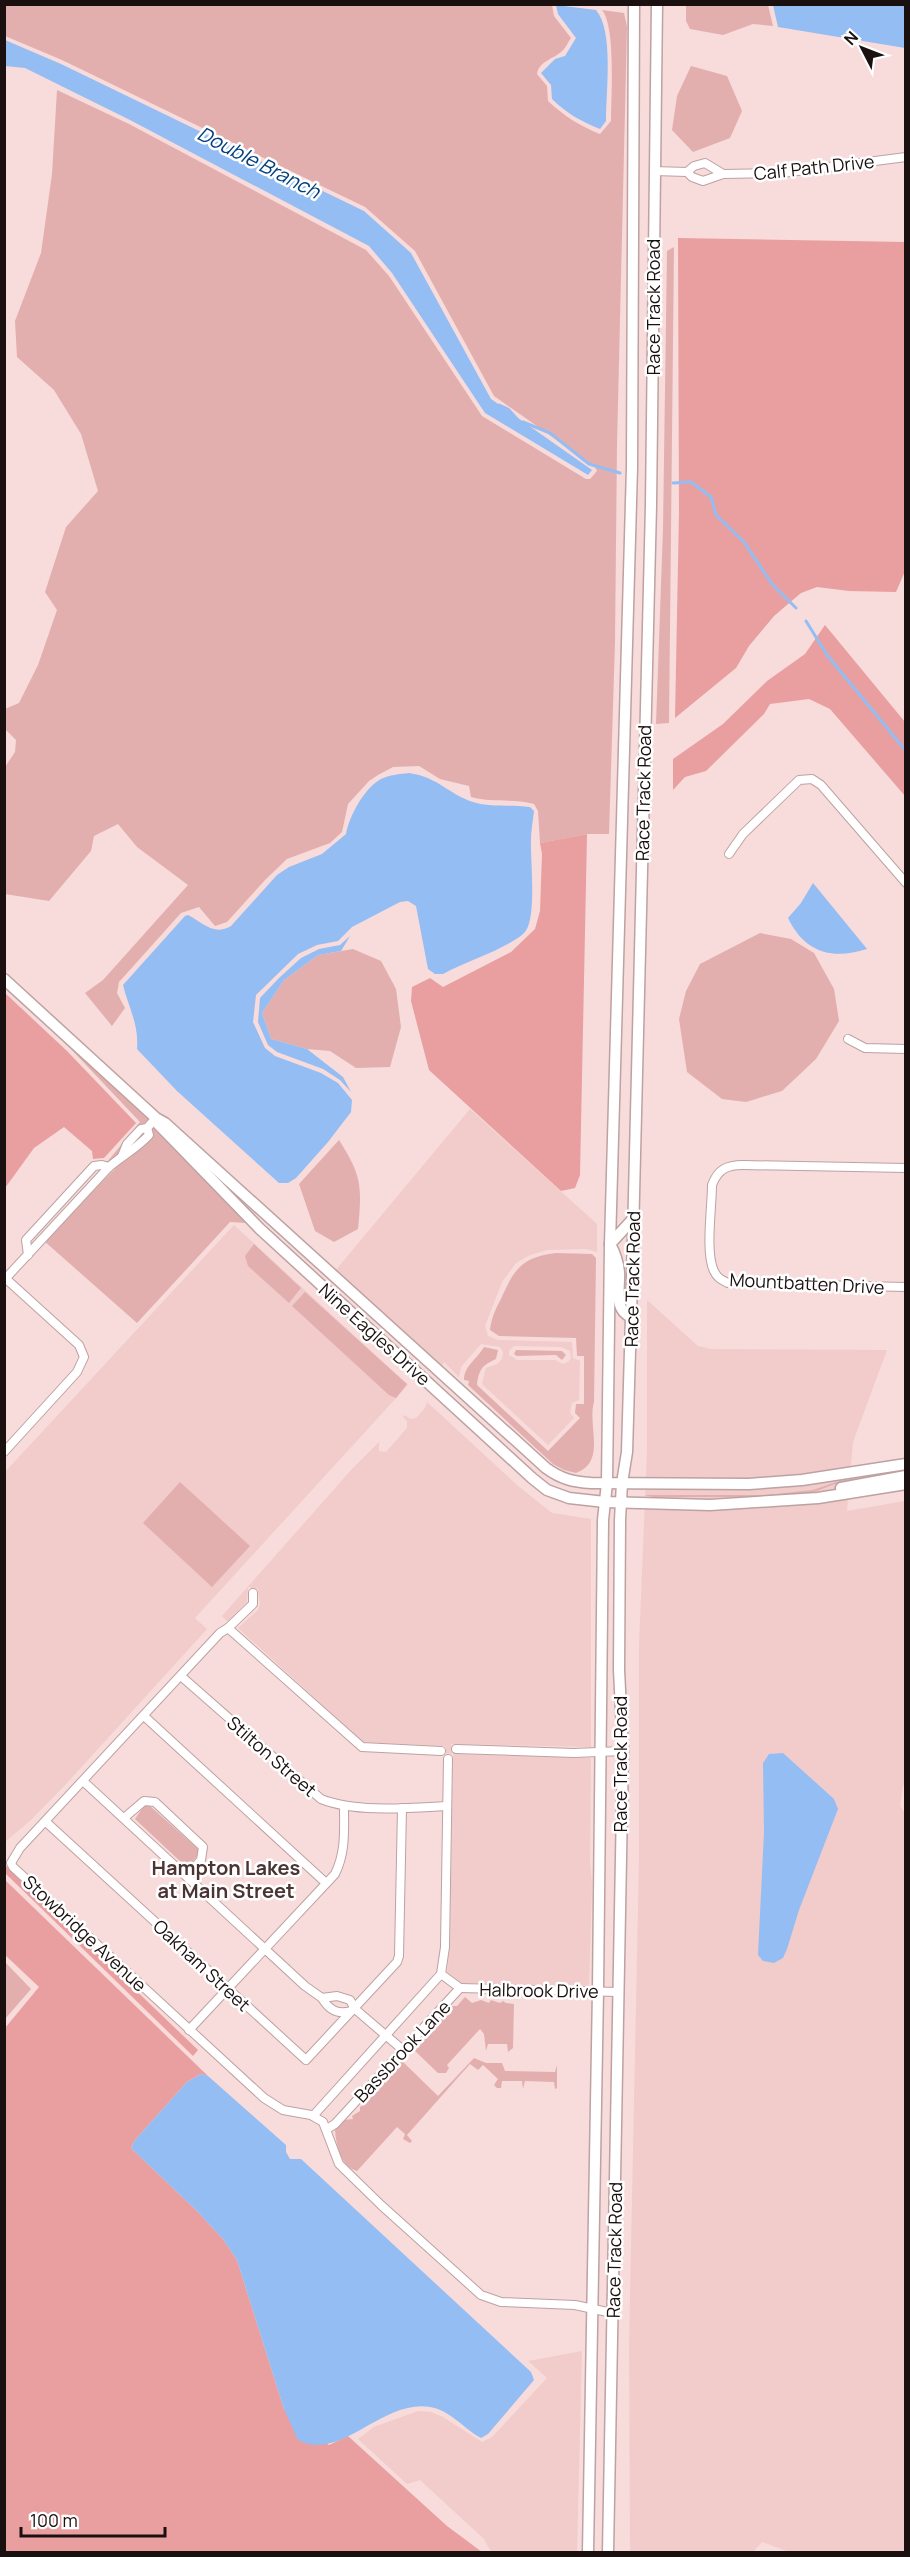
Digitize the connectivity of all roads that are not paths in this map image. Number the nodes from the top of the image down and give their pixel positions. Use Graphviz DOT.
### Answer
graph roads {
  1 [pos="634,4"];
  2 [pos="657,4"];
  3 [pos="906,157"];
  4 [pos="654,171"];
  5 [pos="687,172"];
  6 [pos="723,174"];
  7 [pos="632,392"];
  8 [pos="652,392"];
  9 [pos="644,740"];
  10 [pos="623,742"];
  11 [pos="729,855"];
  12 [pos="906,883"];
  13 [pos="4,979"];
  14 [pos="848,1039"];
  15 [pos="906,1049"];
  16 [pos="156,1118"];
  17 [pos="906,1168"];
  18 [pos="270,1218"];
  19 [pos="633,1218"];
  20 [pos="260,1229"];
  21 [pos="610,1244"];
  22 [pos="5,1277"];
  23 [pos="906,1287"];
  24 [pos="632,1317"];
  25 [pos="4,1452"];
  26 [pos="906,1464"];
  27 [pos="906,1476"];
  28 [pos="607,1483"];
  29 [pos="622,1483"];
  30 [pos="906,1484"];
  31 [pos="813,1498"];
  32 [pos="605,1502"];
  33 [pos="621,1503"];
  34 [pos="253,1593"];
  35 [pos="228,1628"];
  36 [pos="182,1677"];
  37 [pos="144,1716"];
  38 [pos="456,1749"];
  39 [pos="441,1751"];
  40 [pos="623,1751"];
  41 [pos="600,1752"];
  42 [pos="448,1759"];
  43 [pos="83,1781"];
  44 [pos="344,1806"];
  45 [pos="447,1806"];
  46 [pos="402,1808"];
  47 [pos="124,1818"];
  48 [pos="46,1822"];
  49 [pos="188,1876"];
  50 [pos="326,1883"];
  51 [pos="266,1948"];
  52 [pos="441,1974"];
  53 [pos="460,1988"];
  54 [pos="228,1989"];
  55 [pos="598,1991"];
  56 [pos="618,1992"];
  57 [pos="322,1998"];
  58 [pos="355,2009"];
  59 [pos="189,2030"];
  60 [pos="386,2035"];
  61 [pos="403,2050"];
  62 [pos="313,2116"];
  63 [pos="327,2129"];
  64 [pos="593,2309"];
  65 [pos="612,2313"];
  66 [pos="589,2504"];
  67 [pos="609,2505"];
  68 [pos="588,2553"];
  69 [pos="608,2553"];
  1 -- 7 [label="main road, Race Track Road"];
  2 -- 4 [label="main road, Race Track Road"];
  3 -- 6 [label="street, Calf Path Drive"];
  4 -- 5 [label="street, Calf Path Drive"];
  4 -- 8 [label="main road, Race Track Road"];
  5 -- 6 [label="street, Calf Path Drive"];
  5 -- 6 [label="street, Calf Path Drive"];
  7 -- 8 [label="main road"];
  7 -- 10 [label="main road, Race Track Road"];
  8 -- 9 [label="main road, Race Track Road"];
  9 -- 10 [label="main road"];
  9 -- 19 [label="main road, Race Track Road"];
  10 -- 21 [label="main road, Race Track Road"];
  11 -- 12 [label="street"];
  13 -- 16 [label="main road, Nine Eagles Drive"];
  14 -- 15 [label="street"];
  16 -- 18 [label="main road, Nine Eagles Drive"];
  16 -- 20 [label="main road, Nine Eagles Drive"];
  16 -- 22 [label="street"];
  17 -- 23 [label="street, Mountbatten Drive"];
  18 -- 20 [label="main road"];
  18 -- 28 [label="main road, Nine Eagles Drive"];
  19 -- 21 [label="main road"];
  19 -- 24 [label="main road, Race Track Road"];
  20 -- 32 [label="main road, Nine Eagles Drive"];
  21 -- 24 [label="main road"];
  21 -- 28 [label="main road, Race Track Road"];
  22 -- 25 [label="street"];
  24 -- 29 [label="main road, Race Track Road"];
  26 -- 29 [label="main road, Nine Eagles Drive"];
  27 -- 31 [label="main road"];
  28 -- 29 [label="main road, Nine Eagles Drive"];
  28 -- 32 [label="main road, Race Track Road"];
  29 -- 33 [label="main road, Race Track Road"];
  30 -- 31 [label="main road"];
  31 -- 33 [label="main road, Nine Eagles Drive"];
  32 -- 33 [label="main road, Nine Eagles Drive"];
  32 -- 41 [label="main road, Race Track Road"];
  33 -- 40 [label="main road, Race Track Road"];
  34 -- 35 [label="street, Stowbridge Avenue"];
  35 -- 36 [label="street, Stowbridge Avenue"];
  35 -- 39 [label="street"];
  36 -- 37 [label="street, Stowbridge Avenue"];
  36 -- 44 [label="street, Stilton Street"];
  37 -- 43 [label="street, Stowbridge Avenue"];
  37 -- 50 [label="street"];
  38 -- 41 [label="street"];
  40 -- 41 [label="street"];
  40 -- 56 [label="main road, Race Track Road"];
  41 -- 55 [label="main road, Race Track Road"];
  42 -- 45 [label="street, Bassbrook Lane"];
  43 -- 47 [label="street"];
  43 -- 48 [label="street, Stowbridge Avenue"];
  44 -- 46 [label="street, Stilton Street"];
  44 -- 50 [label="street"];
  45 -- 46 [label="street, Stilton Street"];
  45 -- 52 [label="street, Bassbrook Lane"];
  46 -- 58 [label="street"];
  47 -- 49 [label="street"];
  47 -- 49 [label="street"];
  48 -- 54 [label="street, Oakham Street"];
  48 -- 59 [label="street, Stowbridge Avenue"];
  49 -- 51 [label="street"];
  50 -- 51 [label="street"];
  51 -- 54 [label="street"];
  51 -- 57 [label="street"];
  52 -- 53 [label="street, Bassbrook Lane"];
  52 -- 60 [label="street, Bassbrook Lane"];
  53 -- 55 [label="street, Halbrook Drive"];
  53 -- 61 [label="street, Bassbrook Lane"];
  54 -- 58 [label="street, Oakham Street"];
  54 -- 59 [label="street"];
  55 -- 56 [label="street, Halbrook Drive"];
  55 -- 64 [label="main road, Race Track Road"];
  56 -- 65 [label="main road, Race Track Road"];
  57 -- 58 [label="street"];
  57 -- 58 [label="street"];
  58 -- 60 [label="street"];
  59 -- 62 [label="street, Stowbridge Avenue"];
  60 -- 61 [label="street"];
  60 -- 62 [label="street, Bassbrook Lane"];
  61 -- 63 [label="street, Bassbrook Lane"];
  62 -- 63 [label="street, Stowbridge Avenue"];
  63 -- 64 [label="street, Stowbridge Avenue"];
  64 -- 65 [label="street, Stowbridge Avenue"];
  64 -- 66 [label="main road, Race Track Road"];
  65 -- 67 [label="main road, Race Track Road"];
  66 -- 67 [label="main road"];
  66 -- 68 [label="main road, Race Track Road"];
  67 -- 69 [label="main road, Race Track Road"];
}
